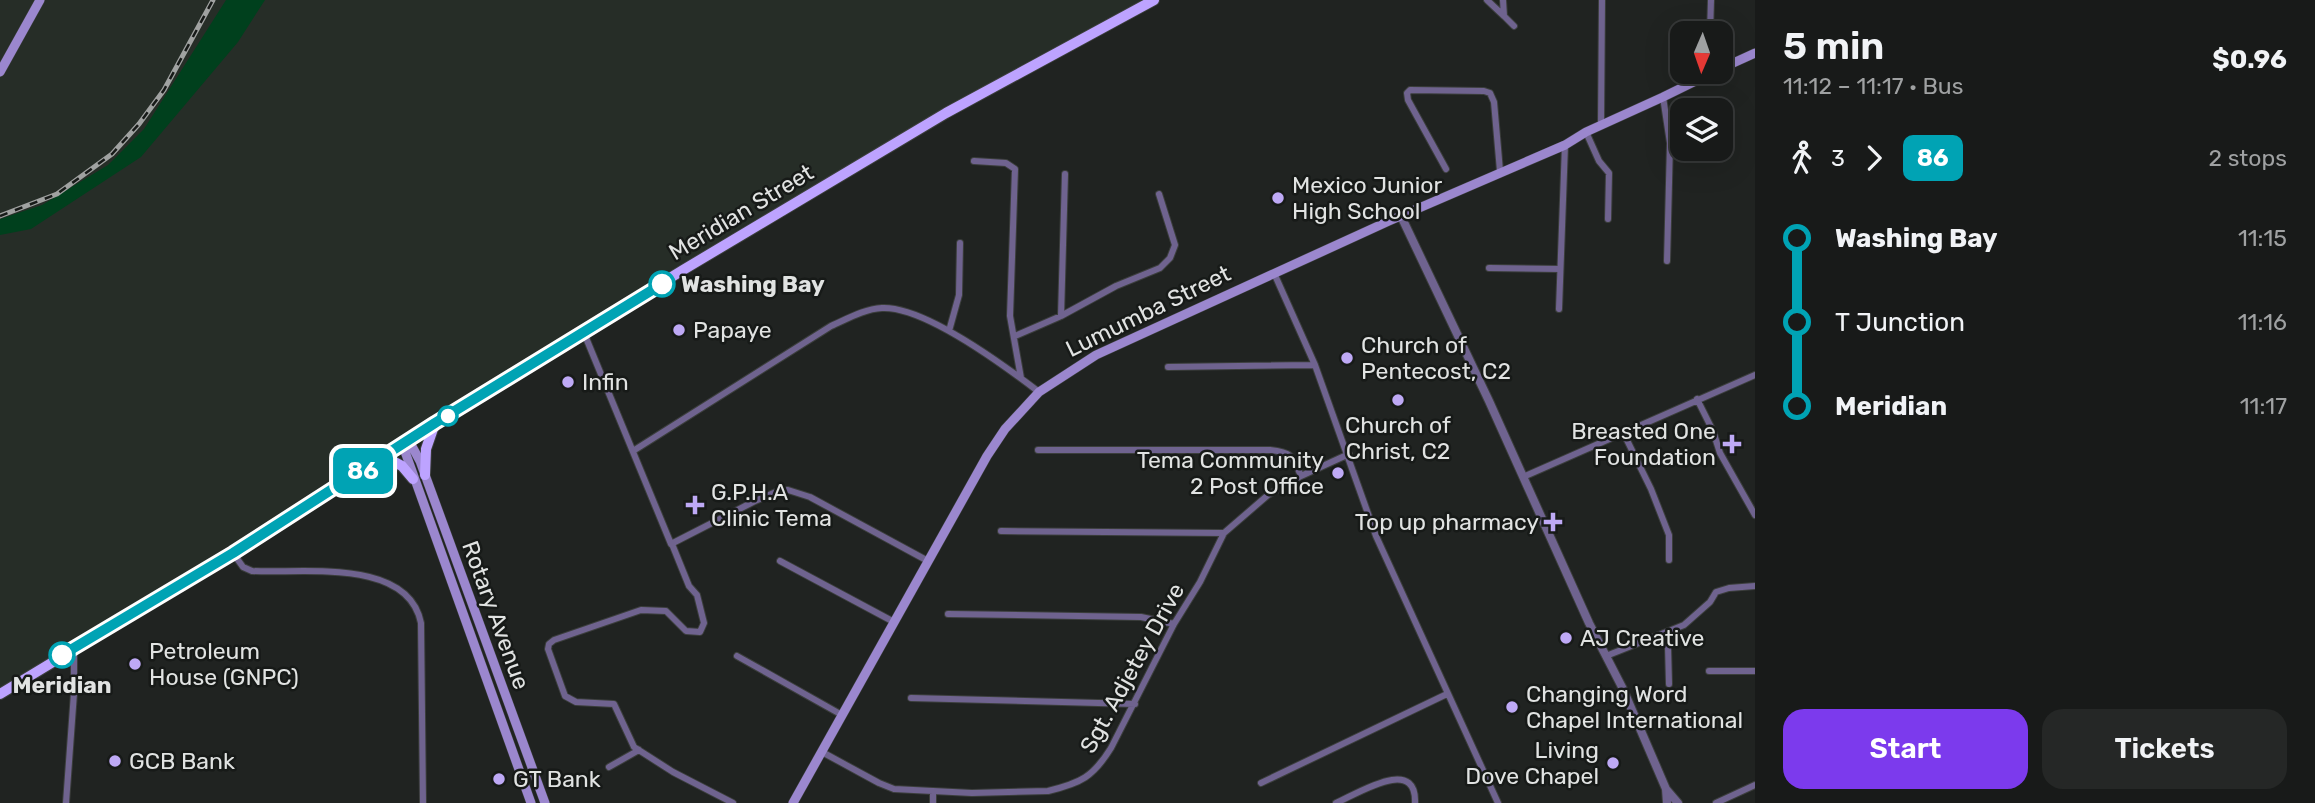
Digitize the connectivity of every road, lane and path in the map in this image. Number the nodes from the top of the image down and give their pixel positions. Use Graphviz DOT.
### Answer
graph roads {
  1 [pos="40,0"];
  2 [pos="1154,0"];
  3 [pos="1487,0"];
  4 [pos="1503,0"];
  5 [pos="1602,0"];
  6 [pos="1711,0"];
  7 [pos="1504,16"];
  8 [pos="1710,21"];
  9 [pos="1514,26"];
  10 [pos="1755,53"];
  11 [pos="1733,63"];
  12 [pos="0,72"];
  13 [pos="1689,84"];
  14 [pos="1663,97"];
  15 [pos="1601,125"];
  16 [pos="1586,132"];
  17 [pos="1565,145"];
  18 [pos="974,161"];
  19 [pos="1446,169"];
  20 [pos="1500,171"];
  21 [pos="1065,174"];
  22 [pos="1159,194"];
  23 [pos="1401,216"];
  24 [pos="1608,219"];
  25 [pos="960,243"];
  26 [pos="1667,261"];
  27 [pos="1489,268"];
  28 [pos="1560,269"];
  29 [pos="1274,273"];
  30 [pos="1559,309"];
  31 [pos="1061,316"];
  32 [pos="948,331"];
  33 [pos="584,333"];
  34 [pos="1015,336"];
  35 [pos="1315,365"];
  36 [pos="1168,367"];
  37 [pos="1755,375"];
  38 [pos="1021,378"];
  39 [pos="1039,392"];
  40 [pos="1697,399"];
  41 [pos="435,423"];
  42 [pos="1623,432"];
  43 [pos="406,444"];
  44 [pos="1038,450"];
  45 [pos="633,451"];
  46 [pos="1349,454"];
  47 [pos="385,457"];
  48 [pos="425,475"];
  49 [pos="1301,475"];
  50 [pos="1523,477"];
  51 [pos="413,479"];
  52 [pos="1755,515"];
  53 [pos="1001,531"];
  54 [pos="1224,533"];
  55 [pos="672,544"];
  56 [pos="233,553"];
  57 [pos="1669,560"];
  58 [pos="780,561"];
  59 [pos="928,561"];
  60 [pos="1755,586"];
  61 [pos="948,614"];
  62 [pos="894,622"];
  63 [pos="1174,624"];
  64 [pos="1660,636"];
  65 [pos="74,648"];
  66 [pos="737,656"];
  67 [pos="1606,656"];
  68 [pos="1709,671"];
  69 [pos="1755,671"];
  70 [pos="1669,684"];
  71 [pos="0,694"];
  72 [pos="1447,694"];
  73 [pos="911,698"];
  74 [pos="1135,704"];
  75 [pos="842,715"];
  76 [pos="518,730"];
  77 [pos="505,735"];
  78 [pos="639,750"];
  79 [pos="822,752"];
  80 [pos="609,767"];
  81 [pos="1261,783"];
  82 [pos="1755,785"];
  83 [pos="1666,789"];
  84 [pos="933,792"];
  85 [pos="66,803"];
  86 [pos="423,803"];
  87 [pos="531,803"];
  88 [pos="545,803"];
  89 [pos="733,803"];
  90 [pos="793,803"];
  91 [pos="933,803"];
  92 [pos="1336,803"];
  93 [pos="1415,803"];
  94 [pos="1498,803"];
  95 [pos="1667,803"];
  96 [pos="1678,803"];
  97 [pos="1716,803"];
  1 -- 12 [label="main road"];
  2 -- 33 [label="main road, Meridian Street"];
  3 -- 7 [label="street"];
  4 -- 7 [label="street"];
  5 -- 15 [label="street"];
  6 -- 8 [label="street"];
  7 -- 9 [label="street"];
  10 -- 11 [label="main road"];
  13 -- 14 [label="main road, Lumumba Street"];
  14 -- 15 [label="main road, Lumumba Street"];
  14 -- 26 [label="street"];
  15 -- 16 [label="main road, Lumumba Street"];
  16 -- 17 [label="main road, Lumumba Street"];
  16 -- 24 [label="street"];
  17 -- 20 [label="main road, Lumumba Street"];
  17 -- 28 [label="street"];
  18 -- 34 [label="street"];
  19 -- 20 [label="street"];
  20 -- 23 [label="main road, Lumumba Street"];
  21 -- 31 [label="street"];
  22 -- 31 [label="street"];
  23 -- 29 [label="main road, Lumumba Street"];
  23 -- 50 [label="street"];
  25 -- 32 [label="street"];
  27 -- 28 [label="street"];
  28 -- 30 [label="street"];
  29 -- 35 [label="street"];
  29 -- 39 [label="main road, Lumumba Street"];
  31 -- 34 [label="street"];
  32 -- 38 [label="street"];
  32 -- 45 [label="street"];
  33 -- 41 [label="main road, Meridian Street"];
  33 -- 45 [label="street"];
  34 -- 38 [label="street"];
  35 -- 36 [label="street"];
  35 -- 46 [label="street"];
  37 -- 40 [label="street"];
  38 -- 39 [label="street"];
  39 -- 59 [label="main road, Lumumba Street"];
  40 -- 42 [label="street"];
  40 -- 52 [label="street"];
  41 -- 43 [label="main road, Meridian Street"];
  41 -- 48 [label="main road"];
  42 -- 50 [label="street"];
  42 -- 57 [label="street"];
  43 -- 47 [label="main road, Meridian Street"];
  43 -- 48 [label="main road, Rotary Avenue"];
  43 -- 51 [label="main road, Rotary Avenue"];
  44 -- 49 [label="street"];
  45 -- 55 [label="street"];
  46 -- 49 [label="street, Sgt. Adjetey Drive"];
  46 -- 72 [label="street"];
  47 -- 51 [label="main road"];
  47 -- 56 [label="main road, Meridian Street"];
  48 -- 76 [label="main road, Rotary Avenue"];
  49 -- 54 [label="street, Sgt. Adjetey Drive"];
  50 -- 67 [label="street"];
  51 -- 77 [label="main road, Rotary Avenue"];
  53 -- 54 [label="street"];
  54 -- 63 [label="street, Sgt. Adjetey Drive"];
  55 -- 59 [label="street"];
  55 -- 78 [label="street"];
  56 -- 65 [label="main road, Meridian Street"];
  56 -- 86 [label="street"];
  58 -- 62 [label="street"];
  59 -- 62 [label="main road, Lumumba Street"];
  60 -- 64 [label="street"];
  61 -- 63 [label="street"];
  62 -- 75 [label="main road, Lumumba Street"];
  63 -- 74 [label="street, Sgt. Adjetey Drive"];
  64 -- 67 [label="street"];
  64 -- 70 [label="street"];
  65 -- 71 [label="main road, Meridian Street"];
  65 -- 85 [label="street"];
  66 -- 75 [label="street"];
  67 -- 83 [label="street"];
  68 -- 69 [label="street"];
  72 -- 81 [label="street"];
  72 -- 94 [label="street"];
  73 -- 74 [label="street"];
  74 -- 84 [label="street, Sgt. Adjetey Drive"];
  75 -- 79 [label="main road, Lumumba Street"];
  76 -- 77 [label="main road"];
  76 -- 88 [label="main road, Rotary Avenue"];
  77 -- 87 [label="main road, Rotary Avenue"];
  78 -- 80 [label="street"];
  78 -- 89 [label="street"];
  79 -- 84 [label="street, Sgt. Adjetey Drive"];
  79 -- 90 [label="main road, Lumumba Street"];
  82 -- 97 [label="street"];
  83 -- 95 [label="street"];
  83 -- 96 [label="street"];
  84 -- 91 [label="street"];
  92 -- 93 [label="street"];
}
